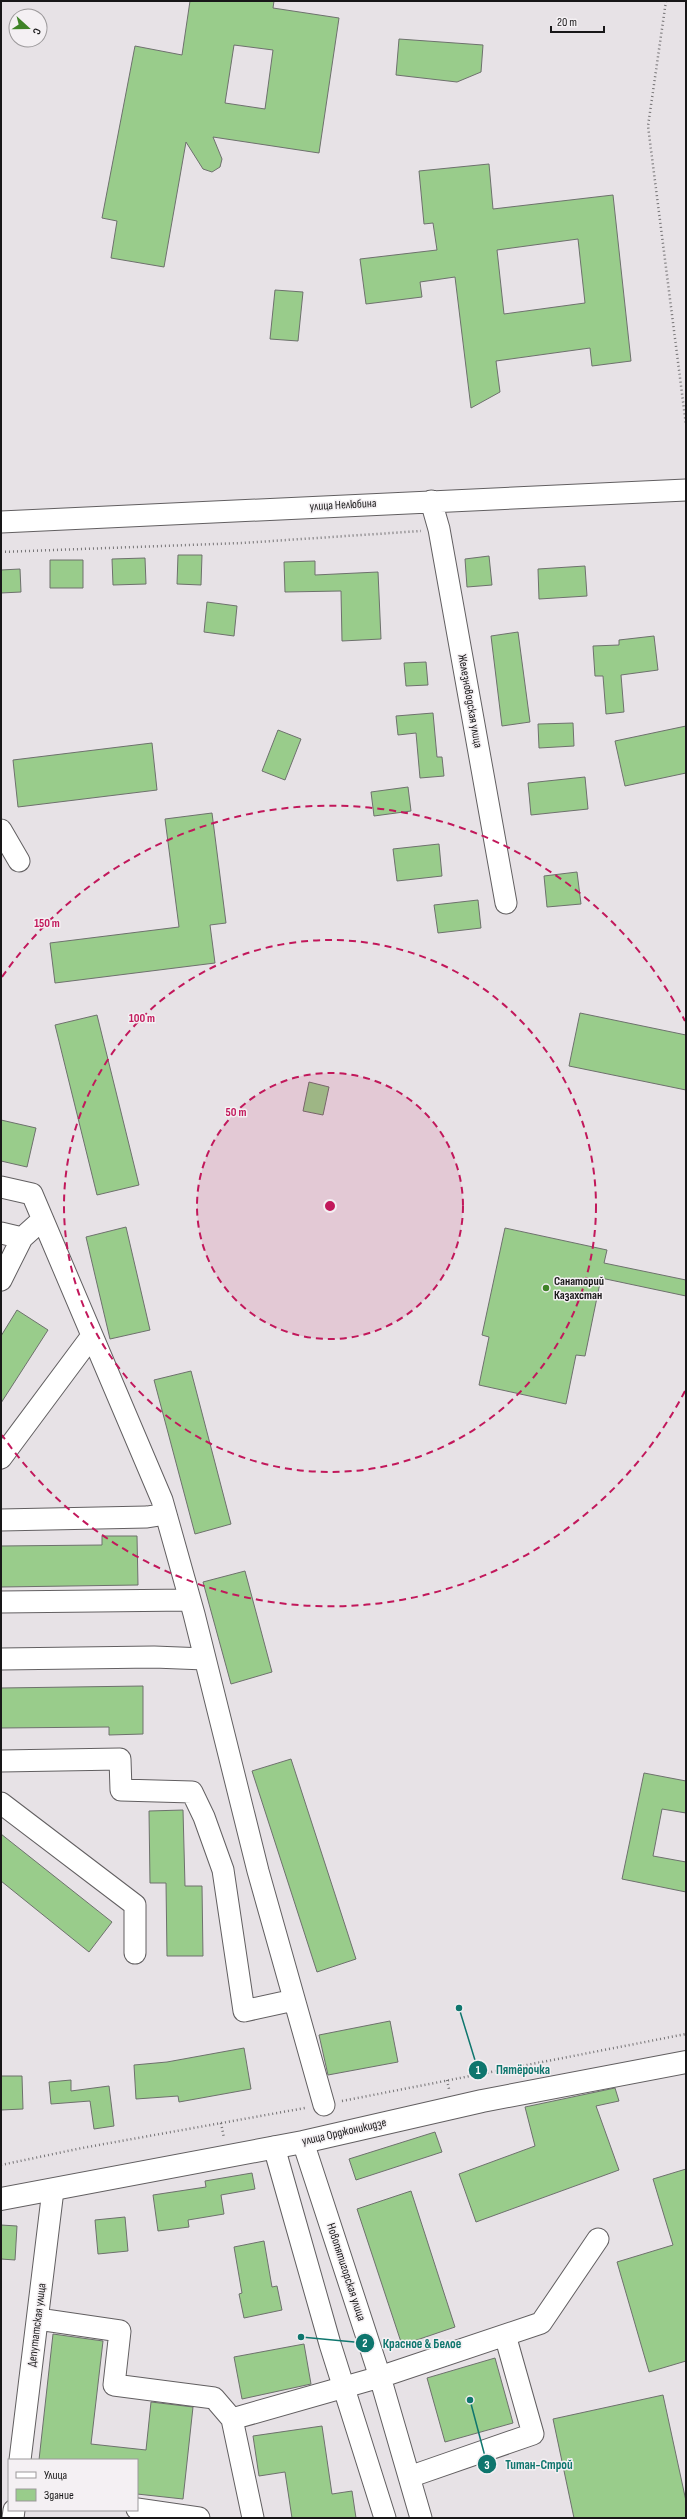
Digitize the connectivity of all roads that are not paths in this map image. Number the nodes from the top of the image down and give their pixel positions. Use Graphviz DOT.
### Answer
graph roads {
  1 [pos="686,490"];
  2 [pos="431,501"];
  3 [pos="1,522"];
  4 [pos="1,830"];
  5 [pos="19,861"];
  6 [pos="506,903"];
  7 [pos="1,1187"];
  8 [pos="42,1220"];
  9 [pos="1,1233"];
  10 [pos="22,1238"];
  11 [pos="1,1280"];
  12 [pos="92,1337"];
  13 [pos="1,1458"];
  14 [pos="166,1514"];
  15 [pos="1,1520"];
  16 [pos="190,1600"];
  17 [pos="1,1602"];
  18 [pos="1,1659"];
  19 [pos="205,1659"];
  20 [pos="1,1760"];
  21 [pos="1,1803"];
  22 [pos="135,1953"];
  23 [pos="294,2000"];
  24 [pos="686,2062"];
  25 [pos="324,2105"];
  26 [pos="303,2142"];
  27 [pos="274,2147"];
  28 [pos="54,2190"];
  29 [pos="1,2199"];
  30 [pos="598,2239"];
  31 [pos="38,2319"];
  32 [pos="505,2335"];
  33 [pos="380,2377"];
  34 [pos="344,2388"];
  35 [pos="232,2419"];
  36 [pos="20,2459"];
  37 [pos="409,2477"];
  38 [pos="138,2509"];
  39 [pos="199,2518"];
  40 [pos="253,2518"];
  41 [pos="385,2518"];
  42 [pos="421,2518"];
  1 -- 2 [label="street, улица Нелюбина"];
  2 -- 3 [label="street, улица Нелюбина"];
  2 -- 6 [label="street, Железноводская улица"];
  4 -- 5 [label="street"];
  7 -- 8 [label="street"];
  8 -- 10 [label="street"];
  8 -- 12 [label="street"];
  9 -- 10 [label="street"];
  10 -- 11 [label="street"];
  12 -- 13 [label="street"];
  12 -- 14 [label="street"];
  14 -- 15 [label="street"];
  14 -- 16 [label="street"];
  16 -- 17 [label="street"];
  16 -- 19 [label="street"];
  18 -- 19 [label="street"];
  19 -- 23 [label="street"];
  20 -- 23 [label="street"];
  21 -- 22 [label="street"];
  23 -- 25 [label="street"];
  24 -- 26 [label="main road, улица Орджоникидзе"];
  26 -- 27 [label="main road, улица Орджоникидзе"];
  26 -- 33 [label="street, Новопятигорская улица"];
  27 -- 28 [label="main road, улица Орджоникидзе"];
  27 -- 34 [label="street"];
  28 -- 29 [label="main road, улица Орджоникидзе"];
  28 -- 31 [label="street, Депутатская улица"];
  30 -- 32 [label="street"];
  31 -- 35 [label="street"];
  31 -- 36 [label="street, Депутатская улица"];
  32 -- 33 [label="street"];
  32 -- 37 [label="street"];
  33 -- 34 [label="street"];
  33 -- 37 [label="street, Новопятигорская улица"];
  34 -- 35 [label="street"];
  34 -- 41 [label="street"];
  35 -- 40 [label="street"];
  37 -- 42 [label="street, Новопятигорская улица"];
  38 -- 39 [label="street"];
}
